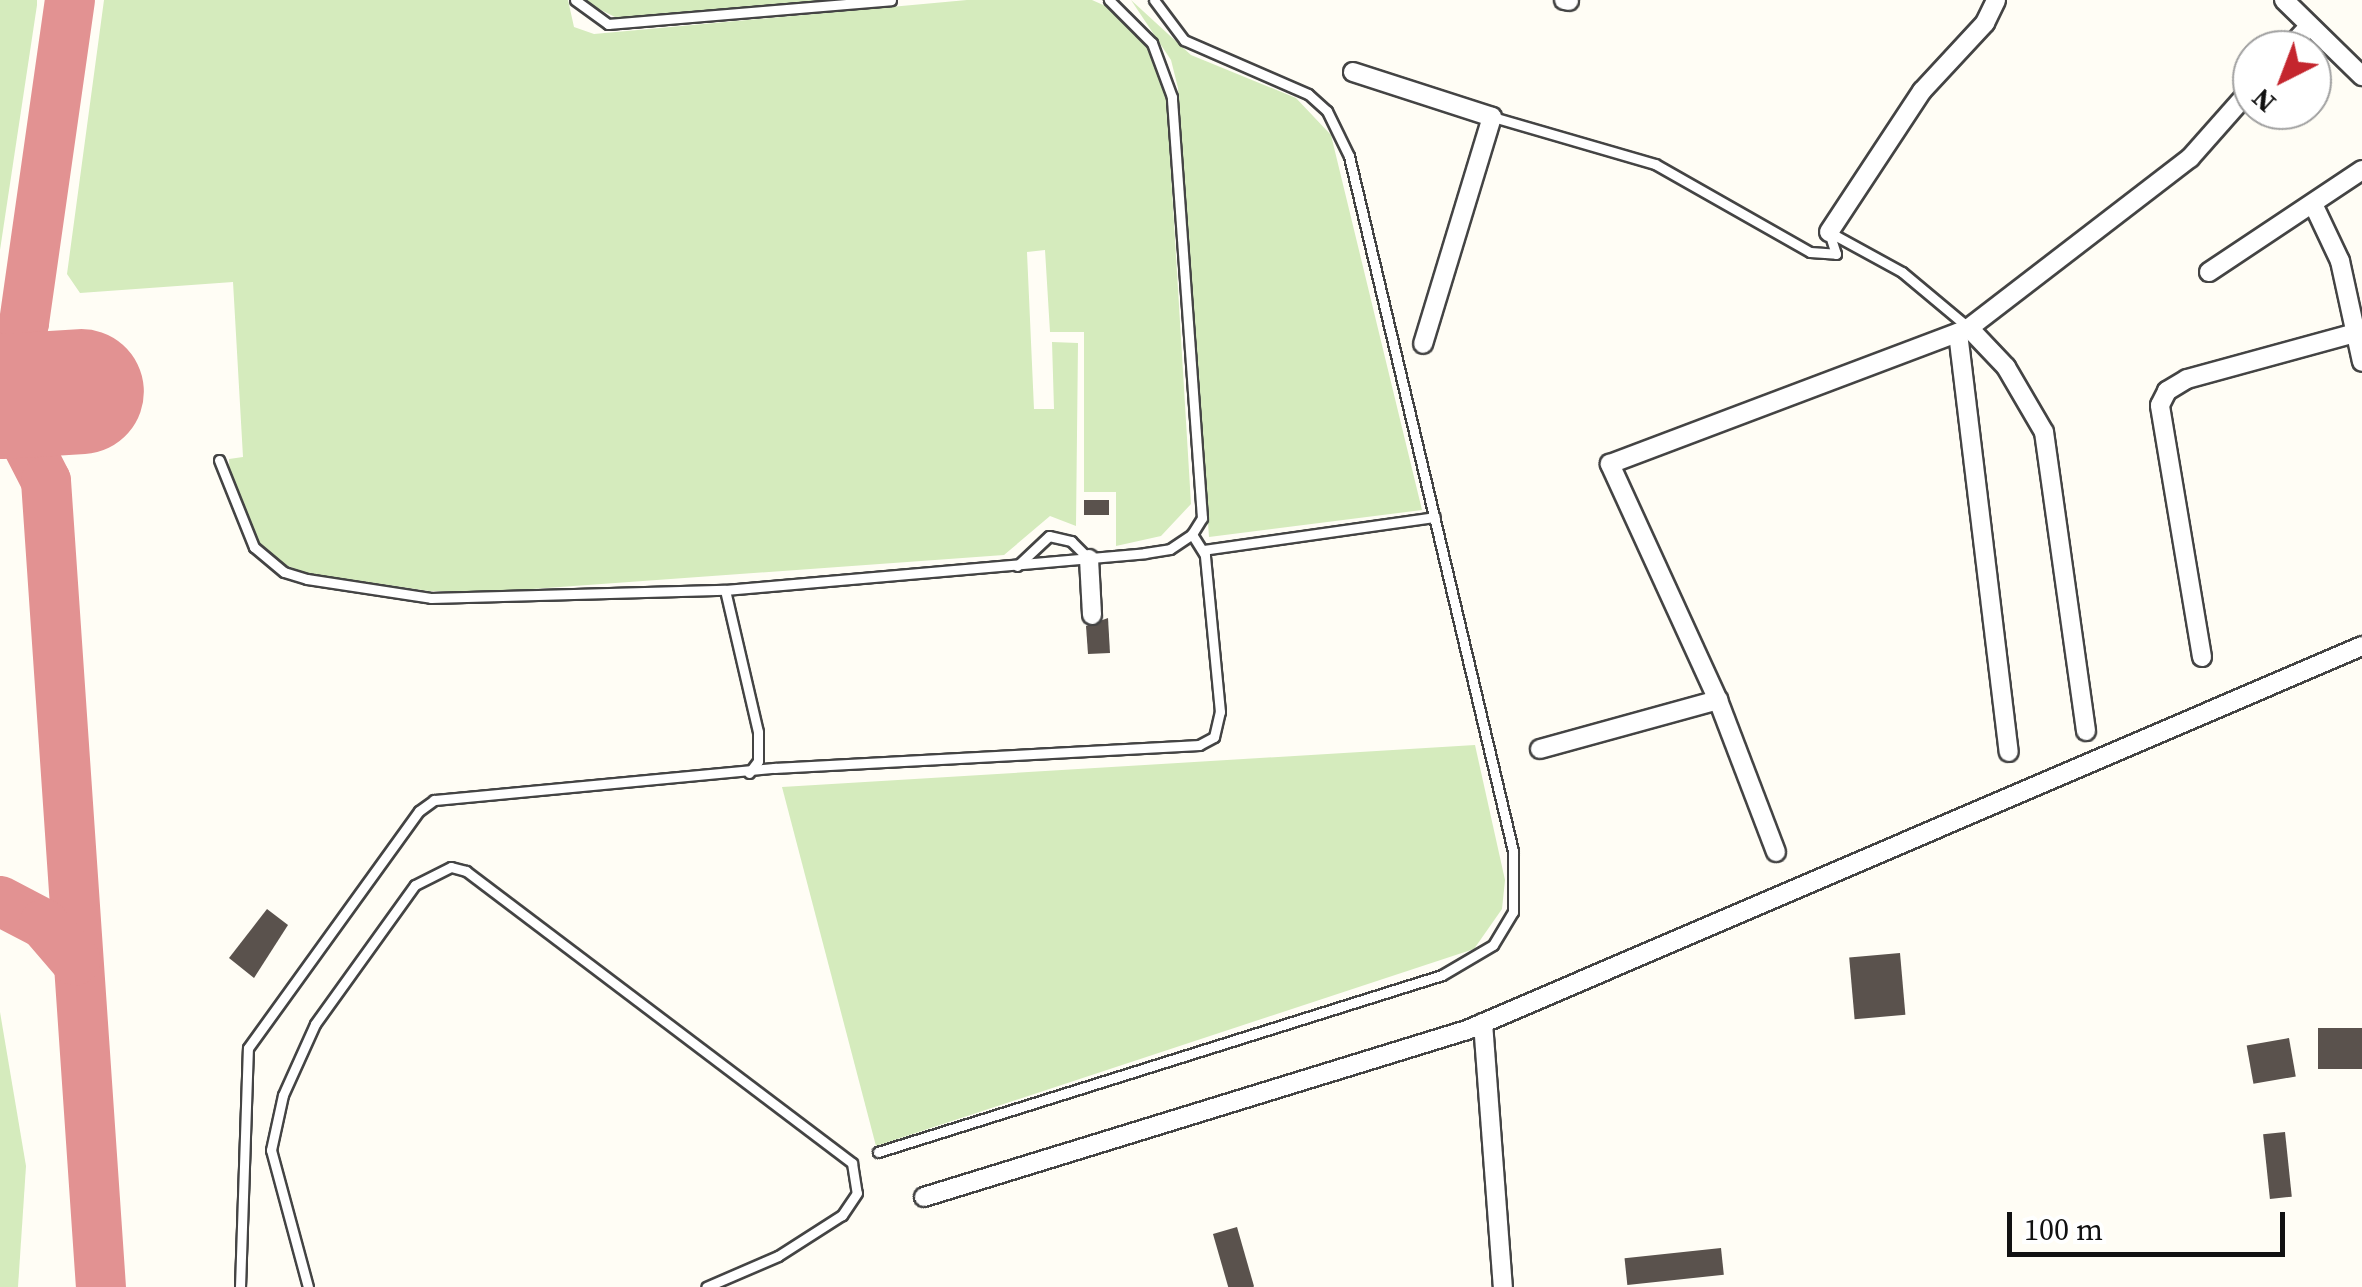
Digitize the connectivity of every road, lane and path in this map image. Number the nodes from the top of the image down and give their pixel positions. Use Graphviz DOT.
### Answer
graph roads {
  1 [pos="575,0"];
  2 [pos="891,0"];
  3 [pos="1109,0"];
  4 [pos="1154,0"];
  5 [pos="1996,0"];
  6 [pos="2284,0"];
  7 [pos="2309,26"];
  8 [pos="2305,30"];
  9 [pos="1353,72"];
  10 [pos="2362,76"];
  11 [pos="2232,111"];
  12 [pos="1492,117"];
  13 [pos="2362,170"];
  14 [pos="2314,206"];
  15 [pos="1829,232"];
  16 [pos="2209,272"];
  17 [pos="1964,330"];
  18 [pos="2358,332"];
  19 [pos="1423,344"];
  20 [pos="2362,362"];
  21 [pos="220,460"];
  22 [pos="1434,517"];
  23 [pos="1192,534"];
  24 [pos="1203,550"];
  25 [pos="1089,559"];
  26 [pos="1017,566"];
  27 [pos="726,590"];
  28 [pos="1092,615"];
  29 [pos="2362,646"];
  30 [pos="2202,658"];
  31 [pos="1718,700"];
  32 [pos="2086,730"];
  33 [pos="1540,749"];
  34 [pos="2009,752"];
  35 [pos="746,774"];
  36 [pos="1776,852"];
  37 [pos="1484,1023"];
  38 [pos="878,1152"];
  39 [pos="924,1197"];
  40 [pos="240,1287"];
  41 [pos="308,1287"];
  42 [pos="706,1287"];
  43 [pos="1502,1287"];
  1 -- 2 [label="lane"];
  3 -- 23 [label="lane"];
  4 -- 22 [label="lane"];
  5 -- 15 [label="street"];
  6 -- 7 [label="street"];
  7 -- 8 [label="street"];
  7 -- 10 [label="street"];
  9 -- 12 [label="street"];
  11 -- 17 [label="street"];
  12 -- 15 [label="lane"];
  12 -- 19 [label="street"];
  13 -- 14 [label="street"];
  14 -- 16 [label="street"];
  14 -- 18 [label="street"];
  15 -- 17 [label="lane"];
  17 -- 31 [label="street"];
  17 -- 32 [label="street"];
  17 -- 34 [label="street"];
  18 -- 20 [label="street"];
  18 -- 30 [label="street"];
  21 -- 27 [label="lane"];
  22 -- 24 [label="lane"];
  22 -- 38 [label="lane"];
  23 -- 24 [label="lane"];
  23 -- 25 [label="lane"];
  24 -- 35 [label="lane"];
  25 -- 26 [label="lane"];
  25 -- 26 [label="lane"];
  25 -- 28 [label="street"];
  26 -- 27 [label="lane"];
  27 -- 35 [label="lane"];
  29 -- 37 [label="street"];
  31 -- 33 [label="street"];
  31 -- 36 [label="street"];
  35 -- 40 [label="lane"];
  37 -- 39 [label="street"];
  37 -- 43 [label="street"];
  41 -- 42 [label="lane"];
}
